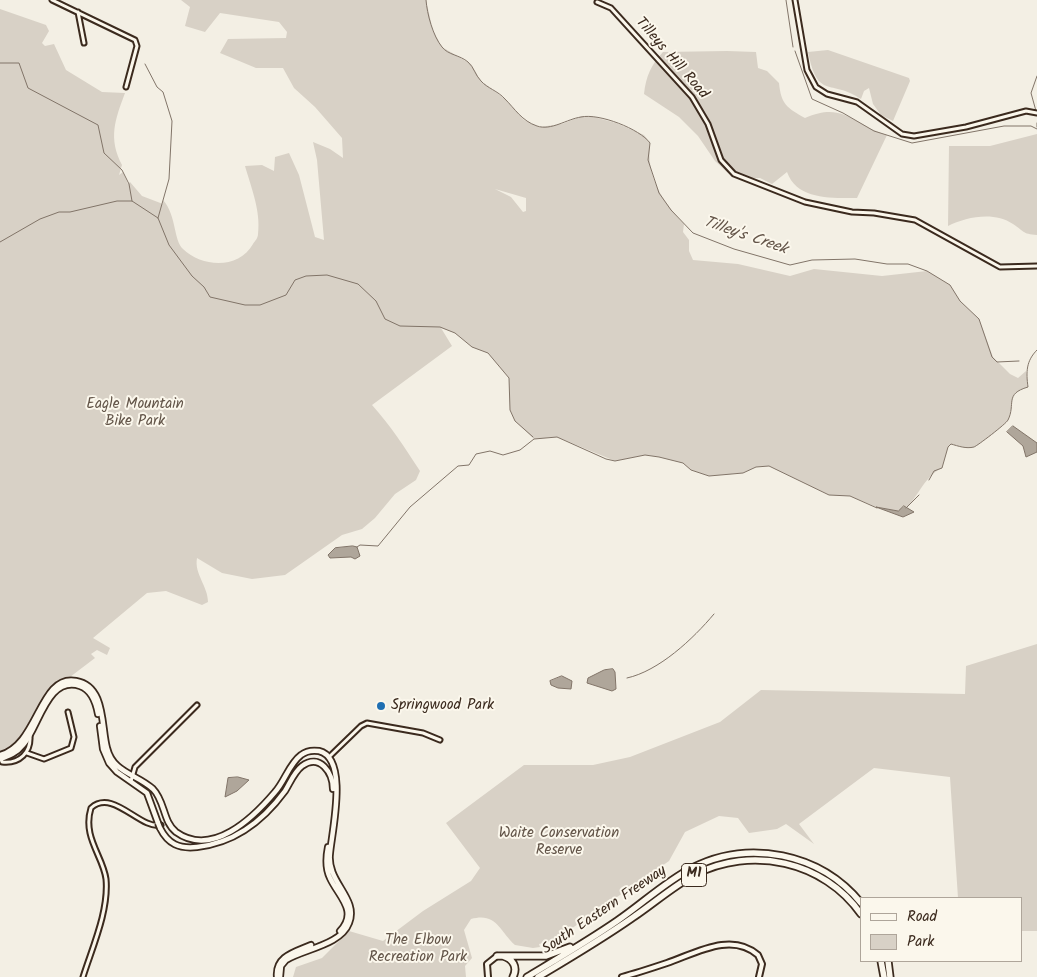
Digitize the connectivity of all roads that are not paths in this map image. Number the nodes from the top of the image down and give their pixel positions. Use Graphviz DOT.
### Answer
graph roads {
  1 [pos="52,0"];
  2 [pos="795,0"];
  3 [pos="597,2"];
  4 [pos="78,11"];
  5 [pos="84,43"];
  6 [pos="126,87"];
  7 [pos="1037,113"];
  8 [pos="1037,266"];
  9 [pos="197,705"];
  10 [pos="68,712"];
  11 [pos="30,735"];
  12 [pos="440,740"];
  13 [pos="27,753"];
  14 [pos="1,757"];
  15 [pos="329,757"];
  16 [pos="322,764"];
  17 [pos="328,769"];
  18 [pos="132,779"];
  19 [pos="160,825"];
  20 [pos="860,901"];
  21 [pos="860,913"];
  22 [pos="616,922"];
  23 [pos="497,956"];
  24 [pos="881,962"];
  25 [pos="888,962"];
  26 [pos="83,977"];
  27 [pos="279,977"];
  28 [pos="488,977"];
  29 [pos="513,977"];
  30 [pos="526,977"];
  31 [pos="538,977"];
  32 [pos="622,977"];
  33 [pos="760,977"];
  34 [pos="884,977"];
  35 [pos="890,977"];
  1 -- 4 [label="street"];
  2 -- 7 [label="street"];
  3 -- 8 [label="street, Tilleys Hill Road"];
  4 -- 5 [label="street"];
  4 -- 6 [label="street"];
  9 -- 18 [label="street"];
  10 -- 13 [label="street"];
  11 -- 13 [label="street"];
  11 -- 14 [label="main road"];
  11 -- 18 [label="main road"];
  12 -- 15 [label="street"];
  13 -- 14 [label="street"];
  14 -- 18 [label="main road"];
  15 -- 16 [label="main road"];
  15 -- 17 [label="main road"];
  15 -- 18 [label="main road"];
  15 -- 27 [label="main road"];
  16 -- 17 [label="main road"];
  16 -- 19 [label="main road"];
  17 -- 27 [label="main road"];
  18 -- 19 [label="main road"];
  19 -- 26 [label="street"];
  20 -- 22 [label="highway, South Eastern Freeway / M1"];
  21 -- 31 [label="highway, South Eastern Freeway / M1"];
  22 -- 23 [label="highway"];
  22 -- 30 [label="highway, South Eastern Freeway / M1"];
  23 -- 28 [label="street"];
  23 -- 29 [label="highway"];
  24 -- 34 [label="highway"];
  25 -- 35 [label="highway"];
  32 -- 33 [label="street"];
}
